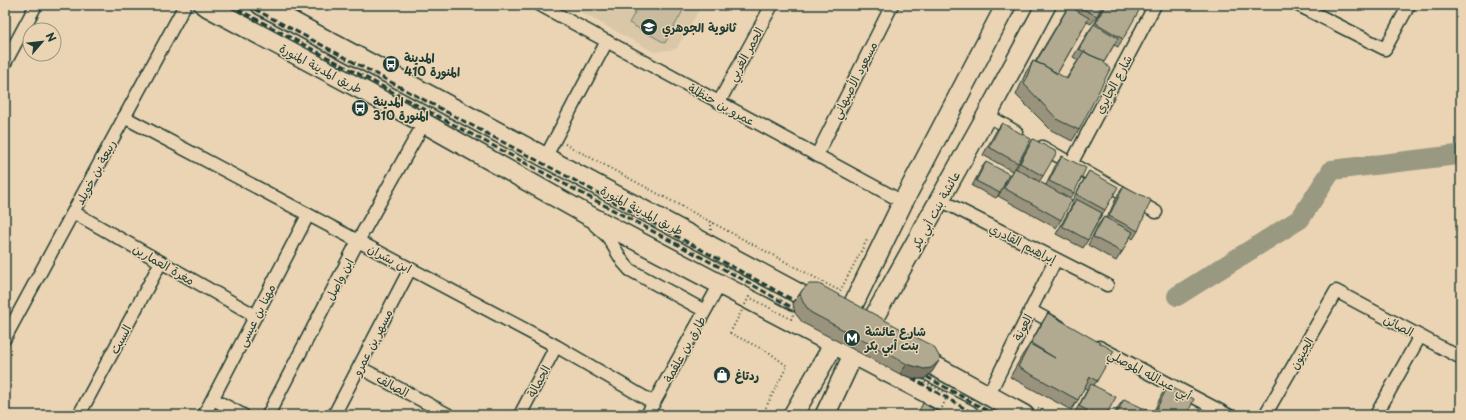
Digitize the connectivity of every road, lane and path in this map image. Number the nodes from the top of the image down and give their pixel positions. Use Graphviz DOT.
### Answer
graph roads {
  1 [pos="36,5"];
  2 [pos="185,5"];
  3 [pos="204,5"];
  4 [pos="261,5"];
  5 [pos="540,5"];
  6 [pos="772,5"];
  7 [pos="892,5"];
  8 [pos="1006,5"];
  9 [pos="1046,5"];
  10 [pos="1155,5"];
  11 [pos="1298,5"];
  12 [pos="1409,5"];
  13 [pos="607,41"];
  14 [pos="6,60"];
  15 [pos="719,102"];
  16 [pos="987,115"];
  17 [pos="124,117"];
  18 [pos="424,123"];
  19 [pos="555,139"];
  20 [pos="817,155"];
  21 [pos="545,158"];
  22 [pos="1071,164"];
  23 [pos="940,200"];
  24 [pos="903,202"];
  25 [pos="73,212"];
  26 [pos="1156,212"];
  27 [pos="584,213"];
  28 [pos="308,215"];
  29 [pos="711,222"];
  30 [pos="710,229"];
  31 [pos="868,236"];
  32 [pos="358,241"];
  33 [pos="1056,259"];
  34 [pos="161,262"];
  35 [pos="410,269"];
  36 [pos="720,284"];
  37 [pos="1107,285"];
  38 [pos="1336,291"];
  39 [pos="803,296"];
  40 [pos="1030,310"];
  41 [pos="705,311"];
  42 [pos="256,316"];
  43 [pos="846,320"];
  44 [pos="1071,332"];
  45 [pos="874,333"];
  46 [pos="1420,336"];
  47 [pos="5,338"];
  48 [pos="1092,343"];
  49 [pos="834,344"];
  50 [pos="556,346"];
  51 [pos="900,347"];
  52 [pos="854,354"];
  53 [pos="1461,358"];
  54 [pos="932,365"];
  55 [pos="359,367"];
  56 [pos="988,396"];
  57 [pos="212,399"];
  58 [pos="654,403"];
  59 [pos="1028,410"];
  60 [pos="1206,410"];
  61 [pos="79,415"];
  62 [pos="204,415"];
  63 [pos="243,415"];
  64 [pos="268,415"];
  65 [pos="334,415"];
  66 [pos="449,415"];
  67 [pos="520,415"];
  68 [pos="647,415"];
  69 [pos="762,415"];
  70 [pos="793,415"];
  71 [pos="825,415"];
  72 [pos="939,415"];
  73 [pos="969,415"];
  74 [pos="1051,415"];
  75 [pos="1228,415"];
  76 [pos="1265,415"];
  77 [pos="1376,415"];
  1 -- 14 [label="street"];
  2 -- 17 [label="street, ربيعة بن خويلد"];
  3 -- 18 [label="main road, طريق المدينة المنورة"];
  4 -- 21 [label="main road, طريق المدينة المنورة"];
  5 -- 13 [label="street, عمرو بن حنظلة"];
  6 -- 15 [label="street, الحمر الغربي"];
  7 -- 20 [label="street, مسعود الأصبهاني"];
  8 -- 24 [label="main road"];
  9 -- 16 [label="main road, عائشة بنت أبي بكر"];
  10 -- 22 [label="street, شارع الجابري"];
  11 -- 12 [label="street"];
  13 -- 15 [label="street, عمرو بن حنظلة"];
  13 -- 19 [label="street"];
  15 -- 20 [label="street, عمرو بن حنظلة"];
  16 -- 22 [label="street"];
  16 -- 23 [label="main road, عائشة بنت أبي بكر"];
  17 -- 25 [label="street, ربيعة بن خويلد"];
  17 -- 28 [label="street, ابن بشران"];
  18 -- 27 [label="main road, طريق المدينة المنورة"];
  18 -- 32 [label="street, ابن واصل"];
  19 -- 21 [label="street"];
  19 -- 29 [label="path"];
  20 -- 24 [label="street, عمرو بن حنظلة"];
  21 -- 39 [label="main road, طريق المدينة المنورة"];
  22 -- 26 [label="street"];
  23 -- 33 [label="street, إبراهيم القادري"];
  23 -- 45 [label="main road, عائشة بنت أبي بكر"];
  24 -- 43 [label="main road"];
  25 -- 34 [label="street, مغرة العمارين"];
  25 -- 47 [label="street, ربيعة بن خويلد"];
  27 -- 36 [label="main road, طريق المدينة المنورة"];
  27 -- 41 [label="street, طريق المدينة المنورة"];
  28 -- 32 [label="street, ابن بشران"];
  28 -- 42 [label="street, مهنا بن عيسى"];
  29 -- 30 [label="path"];
  29 -- 31 [label="path"];
  32 -- 35 [label="street, ابن بشران"];
  32 -- 64 [label="street, ابن واصل"];
  33 -- 37 [label="street, إبراهيم القادري"];
  33 -- 40 [label="street, العونة"];
  34 -- 42 [label="street, مغرة العمارين"];
  34 -- 61 [label="street, السبت"];
  35 -- 50 [label="street, ابن بشران"];
  35 -- 55 [label="street, مسهر بن عمرو"];
  36 -- 41 [label="street, طارق بن علقمة"];
  36 -- 49 [label="main road, طريق المدينة المنورة"];
  38 -- 46 [label="street, الصائن"];
  38 -- 76 [label="street, الجينون"];
  39 -- 43 [label="main road, طريق المدينة المنورة"];
  39 -- 69 [label="path, bridge"];
  40 -- 44 [label="street"];
  40 -- 56 [label="street, العونة"];
  41 -- 58 [label="street, طارق بن علقمة"];
  42 -- 57 [label="street, مهنا بن عيسى"];
  43 -- 45 [label="main road, طريق المدينة المنورة"];
  43 -- 49 [label="main road"];
  45 -- 52 [label="main road, عائشة بنت أبي بكر"];
  46 -- 53 [label="street, الصائن"];
  46 -- 77 [label="street"];
  48 -- 60 [label="street, أبي عبدالله الموصلي"];
  49 -- 52 [label="main road, طريق المدينة المنورة"];
  49 -- 70 [label="main road"];
  50 -- 58 [label="street, ابن بشران"];
  50 -- 67 [label="street, الجمالة"];
  51 -- 54 [label="main road"];
  52 -- 71 [label="main road, عائشة بنت أبي بكر"];
  52 -- 73 [label="main road, طريق المدينة المنورة"];
  54 -- 56 [label="main road"];
  54 -- 72 [label="path, bridge"];
  55 -- 65 [label="street, مسهر بن عمرو"];
  55 -- 66 [label="street, الصالف"];
  56 -- 59 [label="main road"];
  57 -- 62 [label="street, مهنا بن عيسى"];
  57 -- 63 [label="street"];
  58 -- 68 [label="street, طارق بن علقمة"];
  59 -- 74 [label="path"];
  60 -- 75 [label="street, أبي عبدالله الموصلي"];
}
